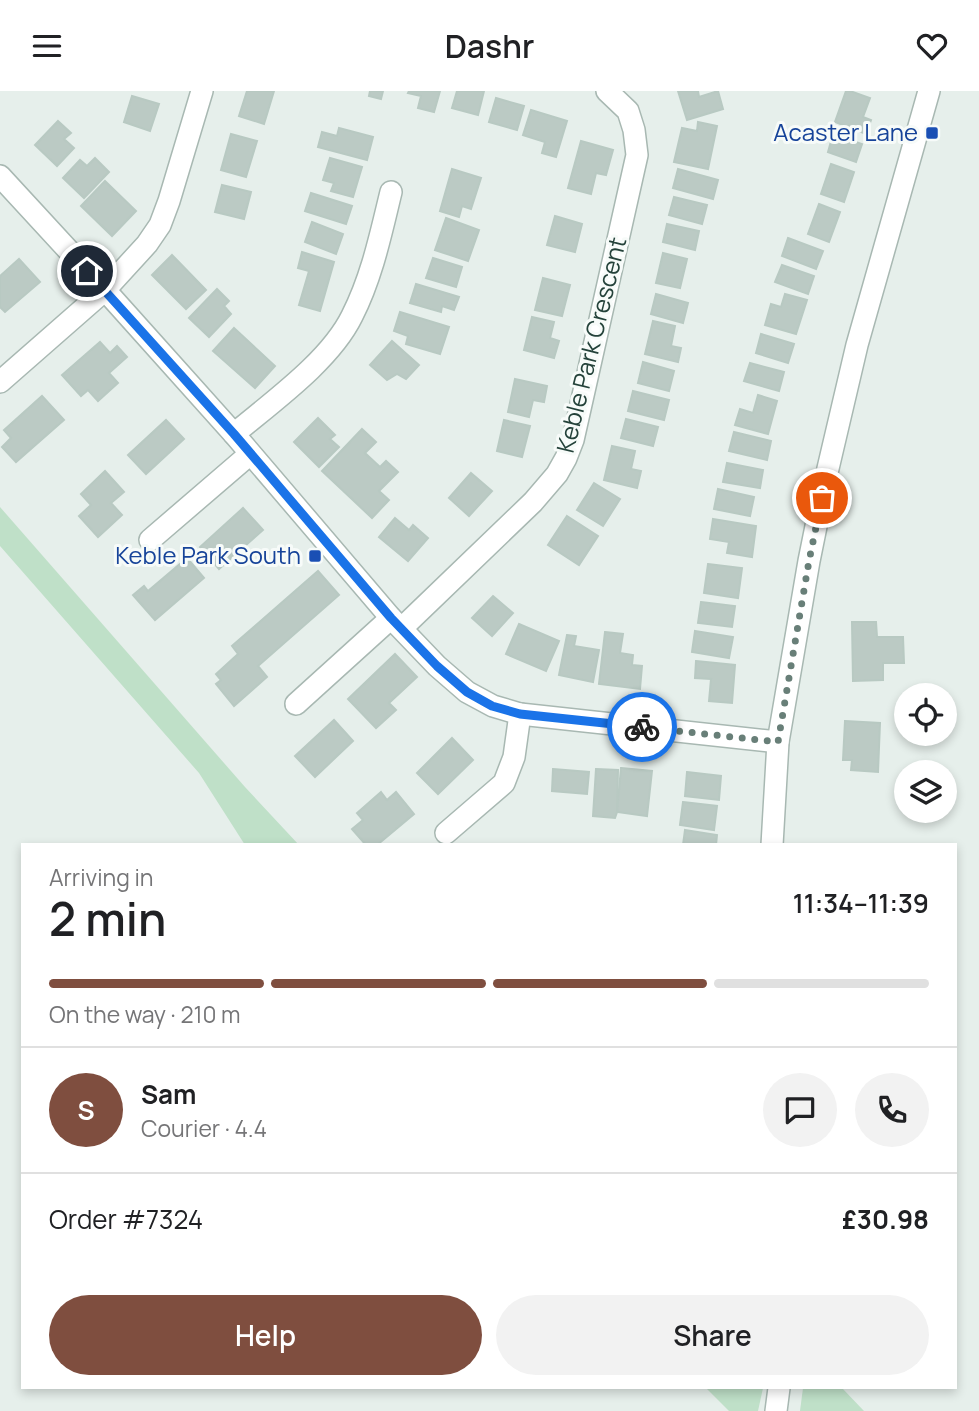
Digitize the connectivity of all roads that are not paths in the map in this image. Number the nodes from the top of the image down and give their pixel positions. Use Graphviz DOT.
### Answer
graph roads {
  1 [pos="202,91"];
  2 [pos="607,91"];
  3 [pos="929,91"];
  4 [pos="0,176"];
  5 [pos="391,192"];
  6 [pos="104,290"];
  7 [pos="0,381"];
  8 [pos="234,434"];
  9 [pos="250,454"];
  10 [pos="150,540"];
  11 [pos="397,623"];
  12 [pos="296,704"];
  13 [pos="520,714"];
  14 [pos="778,742"];
  15 [pos="446,833"];
  16 [pos="772,843"];
  17 [pos="779,1389"];
  18 [pos="776,1411"];
  1 -- 6 [label="street"];
  2 -- 11 [label="street, Keble Park Crescent"];
  3 -- 14 [label="street"];
  4 -- 6 [label="street"];
  5 -- 8 [label="street"];
  6 -- 7 [label="street"];
  6 -- 8 [label="street"];
  8 -- 9 [label="street"];
  9 -- 10 [label="street"];
  9 -- 11 [label="street"];
  11 -- 12 [label="street"];
  11 -- 13 [label="street"];
  13 -- 14 [label="street"];
  13 -- 15 [label="street"];
  14 -- 16 [label="street"];
  17 -- 18 [label="street"];
}
